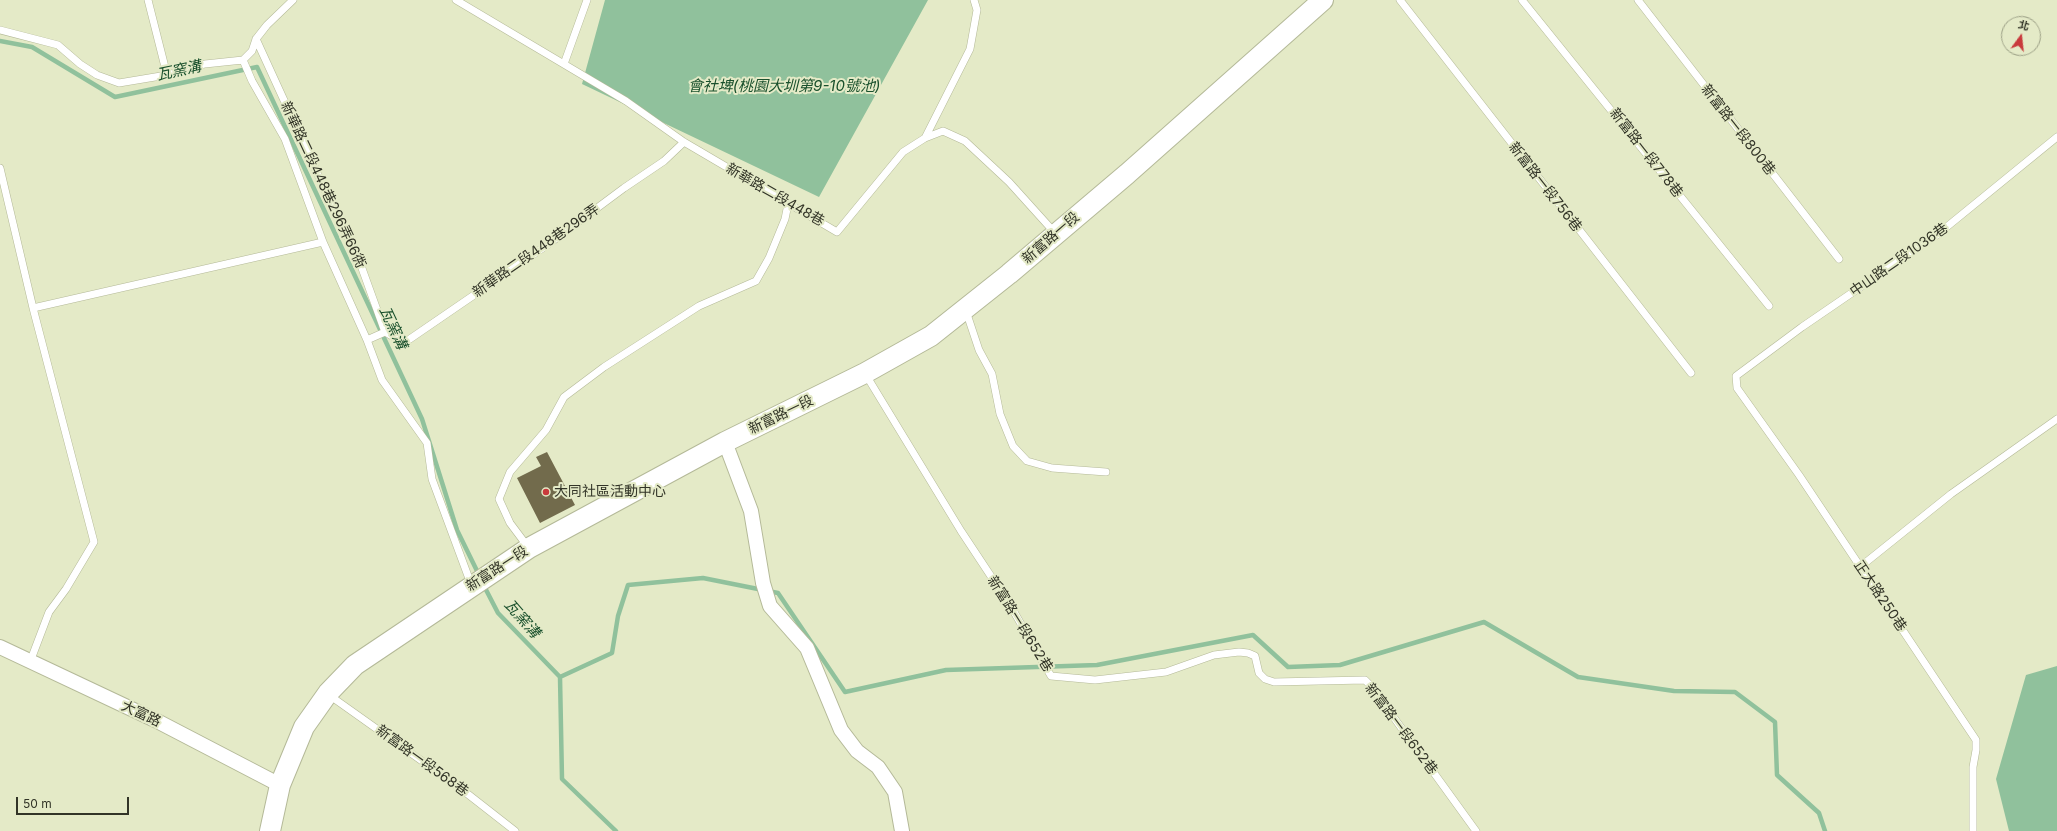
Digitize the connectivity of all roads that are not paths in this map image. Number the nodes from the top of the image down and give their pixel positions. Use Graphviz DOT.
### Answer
graph roads {
  1 [pos="148,0"];
  2 [pos="292,0"];
  3 [pos="456,0"];
  4 [pos="587,0"];
  5 [pos="974,0"];
  6 [pos="1323,0"];
  7 [pos="1400,0"];
  8 [pos="1522,0"];
  9 [pos="1638,0"];
  10 [pos="0,30"];
  11 [pos="256,40"];
  12 [pos="243,60"];
  13 [pos="564,64"];
  14 [pos="167,75"];
  15 [pos="2057,137"];
  16 [pos="926,138"];
  17 [pos="684,142"];
  18 [pos="0,168"];
  19 [pos="788,204"];
  20 [pos="1055,233"];
  21 [pos="323,242"];
  22 [pos="1839,259"];
  23 [pos="1769,306"];
  24 [pos="33,308"];
  25 [pos="966,308"];
  26 [pos="385,332"];
  27 [pos="367,340"];
  28 [pos="865,373"];
  29 [pos="1690,373"];
  30 [pos="1736,376"];
  31 [pos="2057,419"];
  32 [pos="725,442"];
  33 [pos="1106,472"];
  34 [pos="529,548"];
  35 [pos="1860,567"];
  36 [pos="472,585"];
  37 [pos="0,647"];
  38 [pos="30,662"];
  39 [pos="328,693"];
  40 [pos="280,785"];
  41 [pos="270,831"];
  42 [pos="515,831"];
  43 [pos="902,831"];
  44 [pos="1476,831"];
  45 [pos="1973,831"];
  1 -- 14 [label="lane"];
  2 -- 11 [label="lane"];
  3 -- 13 [label="lane, 新華路二段448巷"];
  4 -- 13 [label="lane"];
  5 -- 16 [label="lane"];
  6 -- 20 [label="street, 新富路一段"];
  7 -- 29 [label="lane, 新富路一段756巷"];
  8 -- 23 [label="lane, 新富路一段778巷"];
  9 -- 22 [label="lane, 新富路一段800巷"];
  10 -- 14 [label="lane"];
  11 -- 12 [label="lane"];
  11 -- 26 [label="lane, 新華路二段448巷296弄66衖"];
  12 -- 14 [label="lane"];
  12 -- 21 [label="lane"];
  13 -- 17 [label="lane, 新華路二段448巷"];
  15 -- 30 [label="lane, 中山路二段1036巷"];
  16 -- 19 [label="lane, 新華路二段448巷"];
  16 -- 20 [label="lane, 新華路二段448巷"];
  17 -- 19 [label="lane, 新華路二段448巷"];
  17 -- 26 [label="lane, 新華路二段448巷296弄"];
  18 -- 24 [label="lane"];
  19 -- 34 [label="lane"];
  20 -- 25 [label="street, 新富路一段"];
  21 -- 24 [label="lane"];
  21 -- 27 [label="lane"];
  24 -- 38 [label="lane"];
  25 -- 28 [label="street, 新富路一段"];
  25 -- 33 [label="lane"];
  26 -- 27 [label="lane"];
  27 -- 36 [label="lane"];
  28 -- 32 [label="street, 新富路一段"];
  28 -- 44 [label="lane, 新富路一段652巷"];
  30 -- 35 [label="lane, 正大路250巷"];
  31 -- 35 [label="lane"];
  32 -- 34 [label="street, 新富路一段"];
  32 -- 43 [label="street"];
  34 -- 36 [label="street, 新富路一段"];
  35 -- 45 [label="lane, 正大路250巷"];
  36 -- 39 [label="street, 新富路一段"];
  37 -- 38 [label="street, 大富路"];
  38 -- 40 [label="street, 大富路"];
  39 -- 40 [label="street, 新富路一段"];
  39 -- 42 [label="lane, 新富路一段568巷"];
  40 -- 41 [label="street, 新富路一段"];
}
